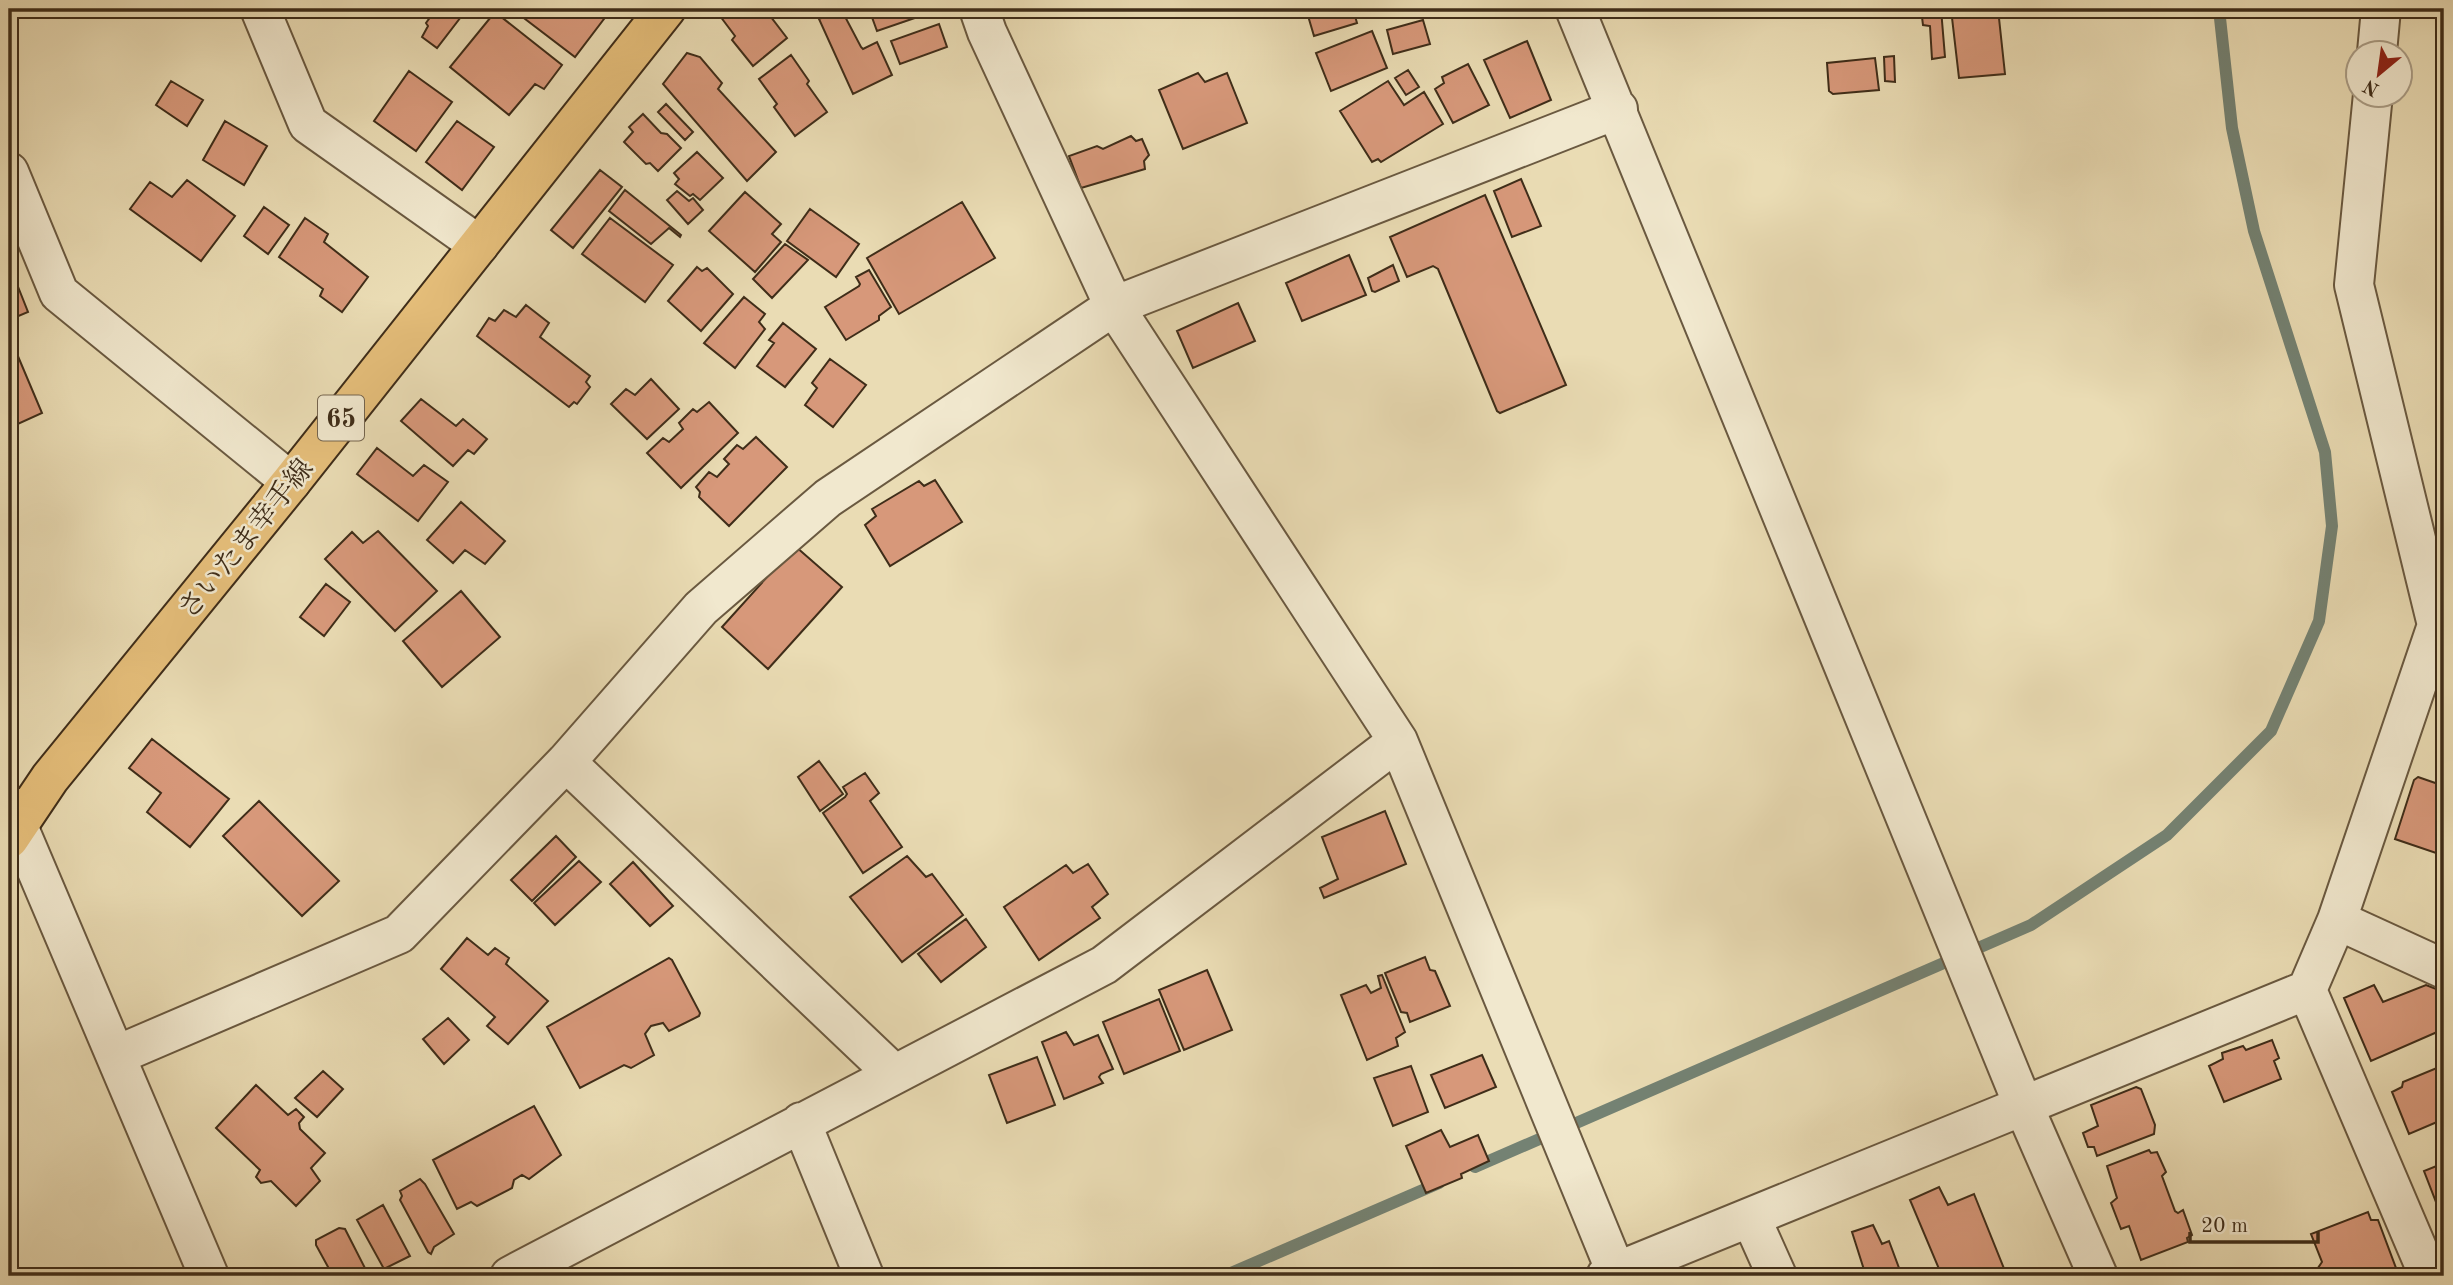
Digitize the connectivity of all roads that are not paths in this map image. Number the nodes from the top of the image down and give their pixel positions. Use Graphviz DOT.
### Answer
graph roads {
  1 [pos="260,9"];
  2 [pos="666,9"];
  3 [pos="979,9"];
  4 [pos="1575,9"];
  5 [pos="2381,9"];
  6 [pos="2378,38"];
  7 [pos="2372,108"];
  8 [pos="1618,109"];
  9 [pos="9,172"];
  10 [pos="479,245"];
  11 [pos="1114,306"];
  12 [pos="291,482"];
  13 [pos="1398,741"];
  14 [pos="566,762"];
  15 [pos="12,824"];
  16 [pos="2337,920"];
  17 [pos="2444,969"];
  18 [pos="2307,990"];
  19 [pos="117,1055"];
  20 [pos="894,1073"];
  21 [pos="2024,1107"];
  22 [pos="801,1122"];
  23 [pos="1751,1218"];
  24 [pos="1611,1274"];
  25 [pos="209,1276"];
  26 [pos="510,1276"];
  27 [pos="864,1276"];
  28 [pos="1777,1276"];
  29 [pos="2098,1276"];
  30 [pos="2428,1276"];
  1 -- 10 [label="street"];
  2 -- 10 [label="main road, さいたま幸手線 / 65"];
  3 -- 11 [label="street"];
  4 -- 8 [label="street"];
  5 -- 6 [label="street"];
  7 -- 16 [label="street"];
  8 -- 11 [label="street"];
  8 -- 21 [label="street"];
  9 -- 12 [label="street"];
  10 -- 12 [label="main road, さいたま幸手線 / 65"];
  11 -- 13 [label="street"];
  11 -- 14 [label="street"];
  12 -- 15 [label="main road, さいたま幸手線 / 65"];
  13 -- 20 [label="street"];
  13 -- 24 [label="street"];
  14 -- 19 [label="street"];
  14 -- 20 [label="street"];
  15 -- 19 [label="street"];
  16 -- 17 [label="street"];
  16 -- 18 [label="street"];
  18 -- 21 [label="street"];
  18 -- 30 [label="street"];
  19 -- 25 [label="street"];
  20 -- 22 [label="street"];
  21 -- 23 [label="street"];
  21 -- 29 [label="street"];
  22 -- 26 [label="street"];
  22 -- 27 [label="street"];
  23 -- 24 [label="street"];
  23 -- 28 [label="street"];
}
